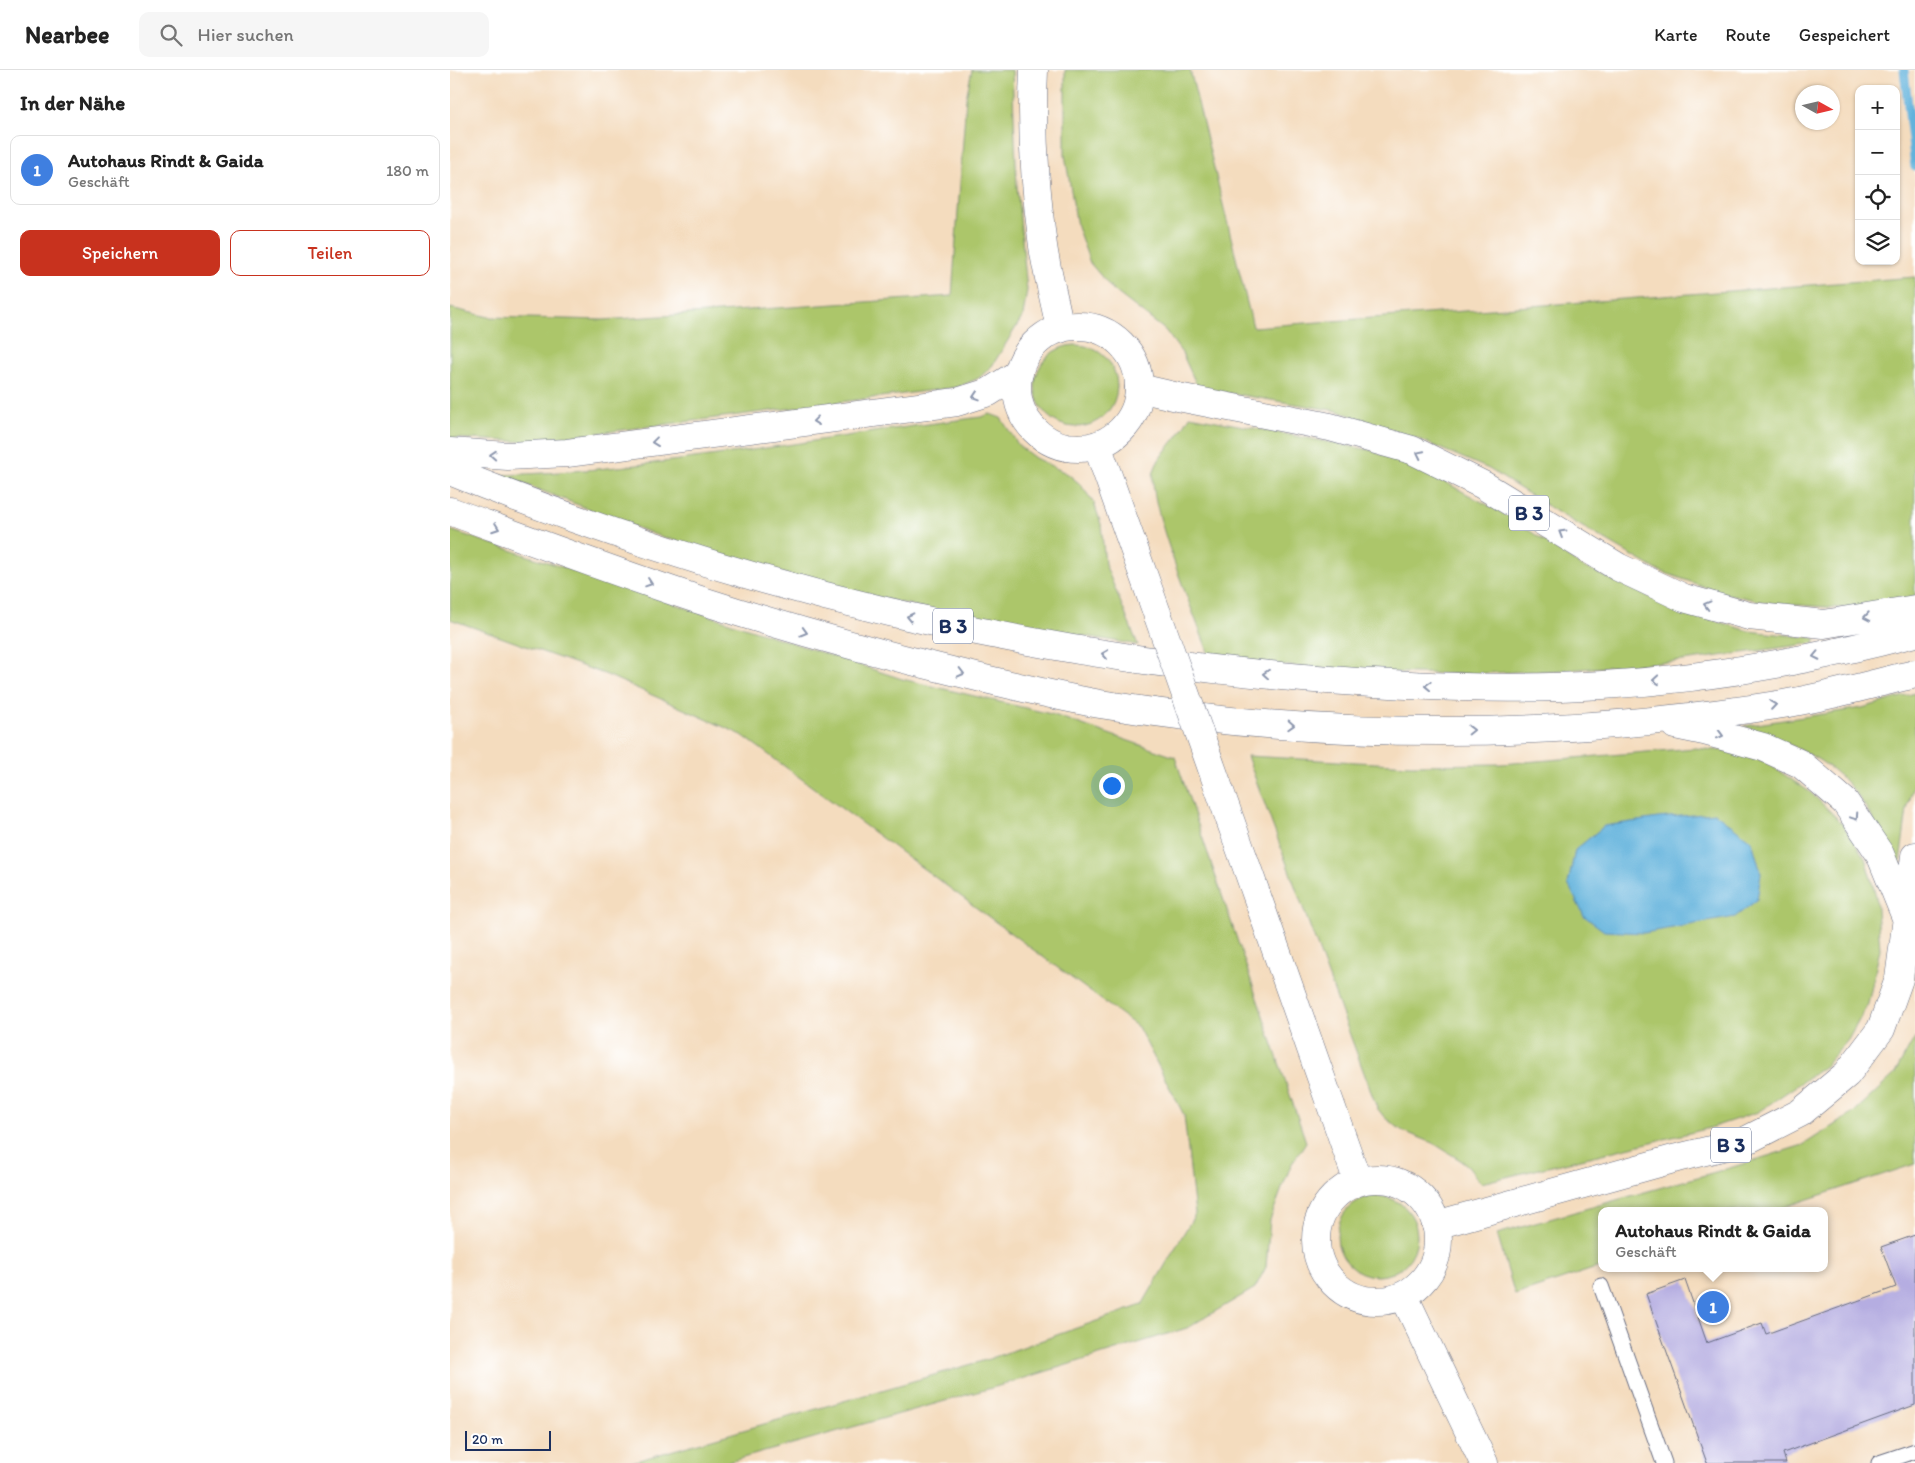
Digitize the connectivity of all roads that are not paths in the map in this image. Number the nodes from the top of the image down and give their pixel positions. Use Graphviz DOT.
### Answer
graph roads {
  1 [pos="1034,70"];
  2 [pos="1060,329"];
  3 [pos="1019,373"];
  4 [pos="1139,388"];
  5 [pos="1097,445"];
  6 [pos="450,452"];
  7 [pos="450,471"];
  8 [pos="450,511"];
  9 [pos="1915,609"];
  10 [pos="1915,633"];
  11 [pos="1915,674"];
  12 [pos="1656,721"];
  13 [pos="1915,856"];
  14 [pos="1907,921"];
  15 [pos="1358,1182"];
  16 [pos="1436,1225"];
  17 [pos="1601,1286"];
  18 [pos="1404,1296"];
  19 [pos="1915,1451"];
  20 [pos="1484,1463"];
  21 [pos="1664,1463"];
  22 [pos="1879,1463"];
  1 -- 2 [label="main road"];
  2 -- 3 [label="main road"];
  2 -- 4 [label="main road"];
  3 -- 5 [label="main road"];
  3 -- 6 [label="main road, one-way"];
  4 -- 5 [label="main road"];
  9 -- 4 [label="main road, B 3, one-way"];
  5 -- 15 [label="main road, bridge"];
  10 -- 7 [label="main road, B 3, one-way"];
  8 -- 12 [label="main road, B 3, one-way"];
  12 -- 11 [label="main road, B 3, one-way"];
  12 -- 14 [label="main road, one-way"];
  13 -- 14 [label="main road"];
  14 -- 16 [label="main road, B 3"];
  15 -- 16 [label="main road"];
  15 -- 18 [label="main road"];
  16 -- 18 [label="main road"];
  17 -- 21 [label="lane"];
  18 -- 20 [label="main road"];
  19 -- 22 [label="lane"];
}
